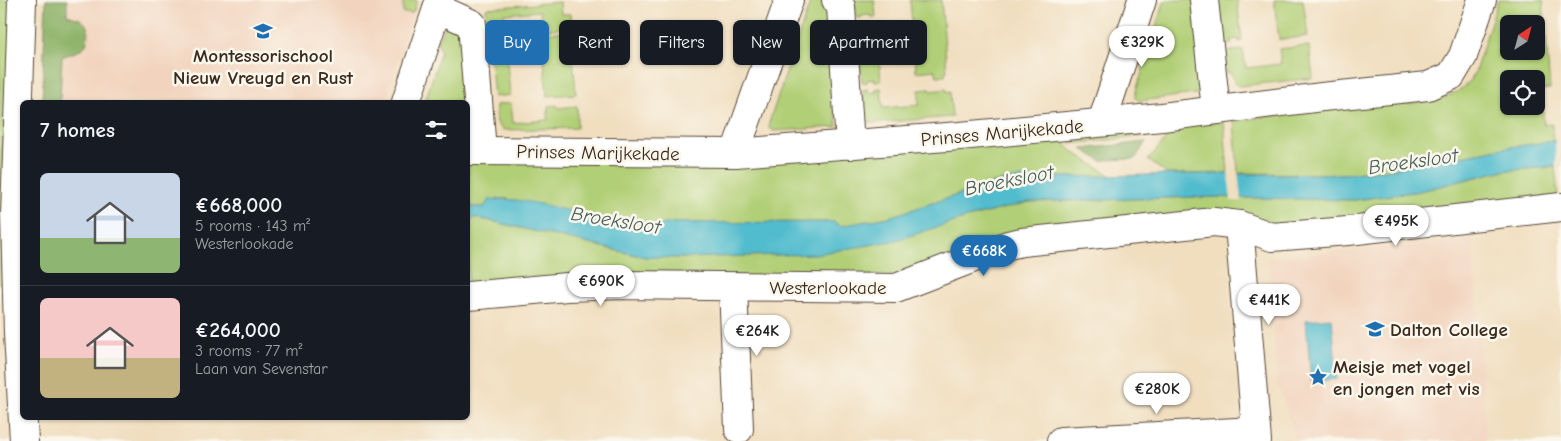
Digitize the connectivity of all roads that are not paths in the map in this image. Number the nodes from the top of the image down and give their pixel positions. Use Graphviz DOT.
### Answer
graph roads {
  1 [pos="22,0"];
  2 [pos="789,0"];
  3 [pos="836,0"];
  4 [pos="1142,0"];
  5 [pos="1204,0"];
  6 [pos="1482,0"];
  7 [pos="438,4"];
  8 [pos="21,100"];
  9 [pos="407,100"];
  10 [pos="1216,110"];
  11 [pos="1102,122"];
  12 [pos="20,143"];
  13 [pos="850,145"];
  14 [pos="475,151"];
  15 [pos="735,153"];
  16 [pos="1561,207"];
  17 [pos="19,215"];
  18 [pos="1239,225"];
  19 [pos="733,286"];
  20 [pos="470,296"];
  21 [pos="14,329"];
  22 [pos="20,396"];
  23 [pos="22,420"];
  24 [pos="739,429"];
  25 [pos="1256,436"];
  26 [pos="24,441"];
  27 [pos="1061,441"];
  1 -- 8 [label="street"];
  2 -- 15 [label="street"];
  3 -- 13 [label="street"];
  4 -- 11 [label="street"];
  5 -- 10 [label="street"];
  6 -- 10 [label="street, Prinses Marijkekade"];
  7 -- 9 [label="street"];
  7 -- 14 [label="street"];
  10 -- 11 [label="street, Prinses Marijkekade"];
  11 -- 13 [label="street, Prinses Marijkekade"];
  12 -- 17 [label="street"];
  13 -- 15 [label="street, Prinses Marijkekade"];
  14 -- 15 [label="street, Prinses Marijkekade"];
  16 -- 18 [label="street, Westerlookade"];
  17 -- 21 [label="street"];
  18 -- 19 [label="street, Westerlookade"];
  18 -- 25 [label="street"];
  19 -- 20 [label="street, Westerlookade"];
  19 -- 24 [label="street"];
  21 -- 22 [label="street"];
  23 -- 26 [label="street"];
  25 -- 27 [label="street"];
}
